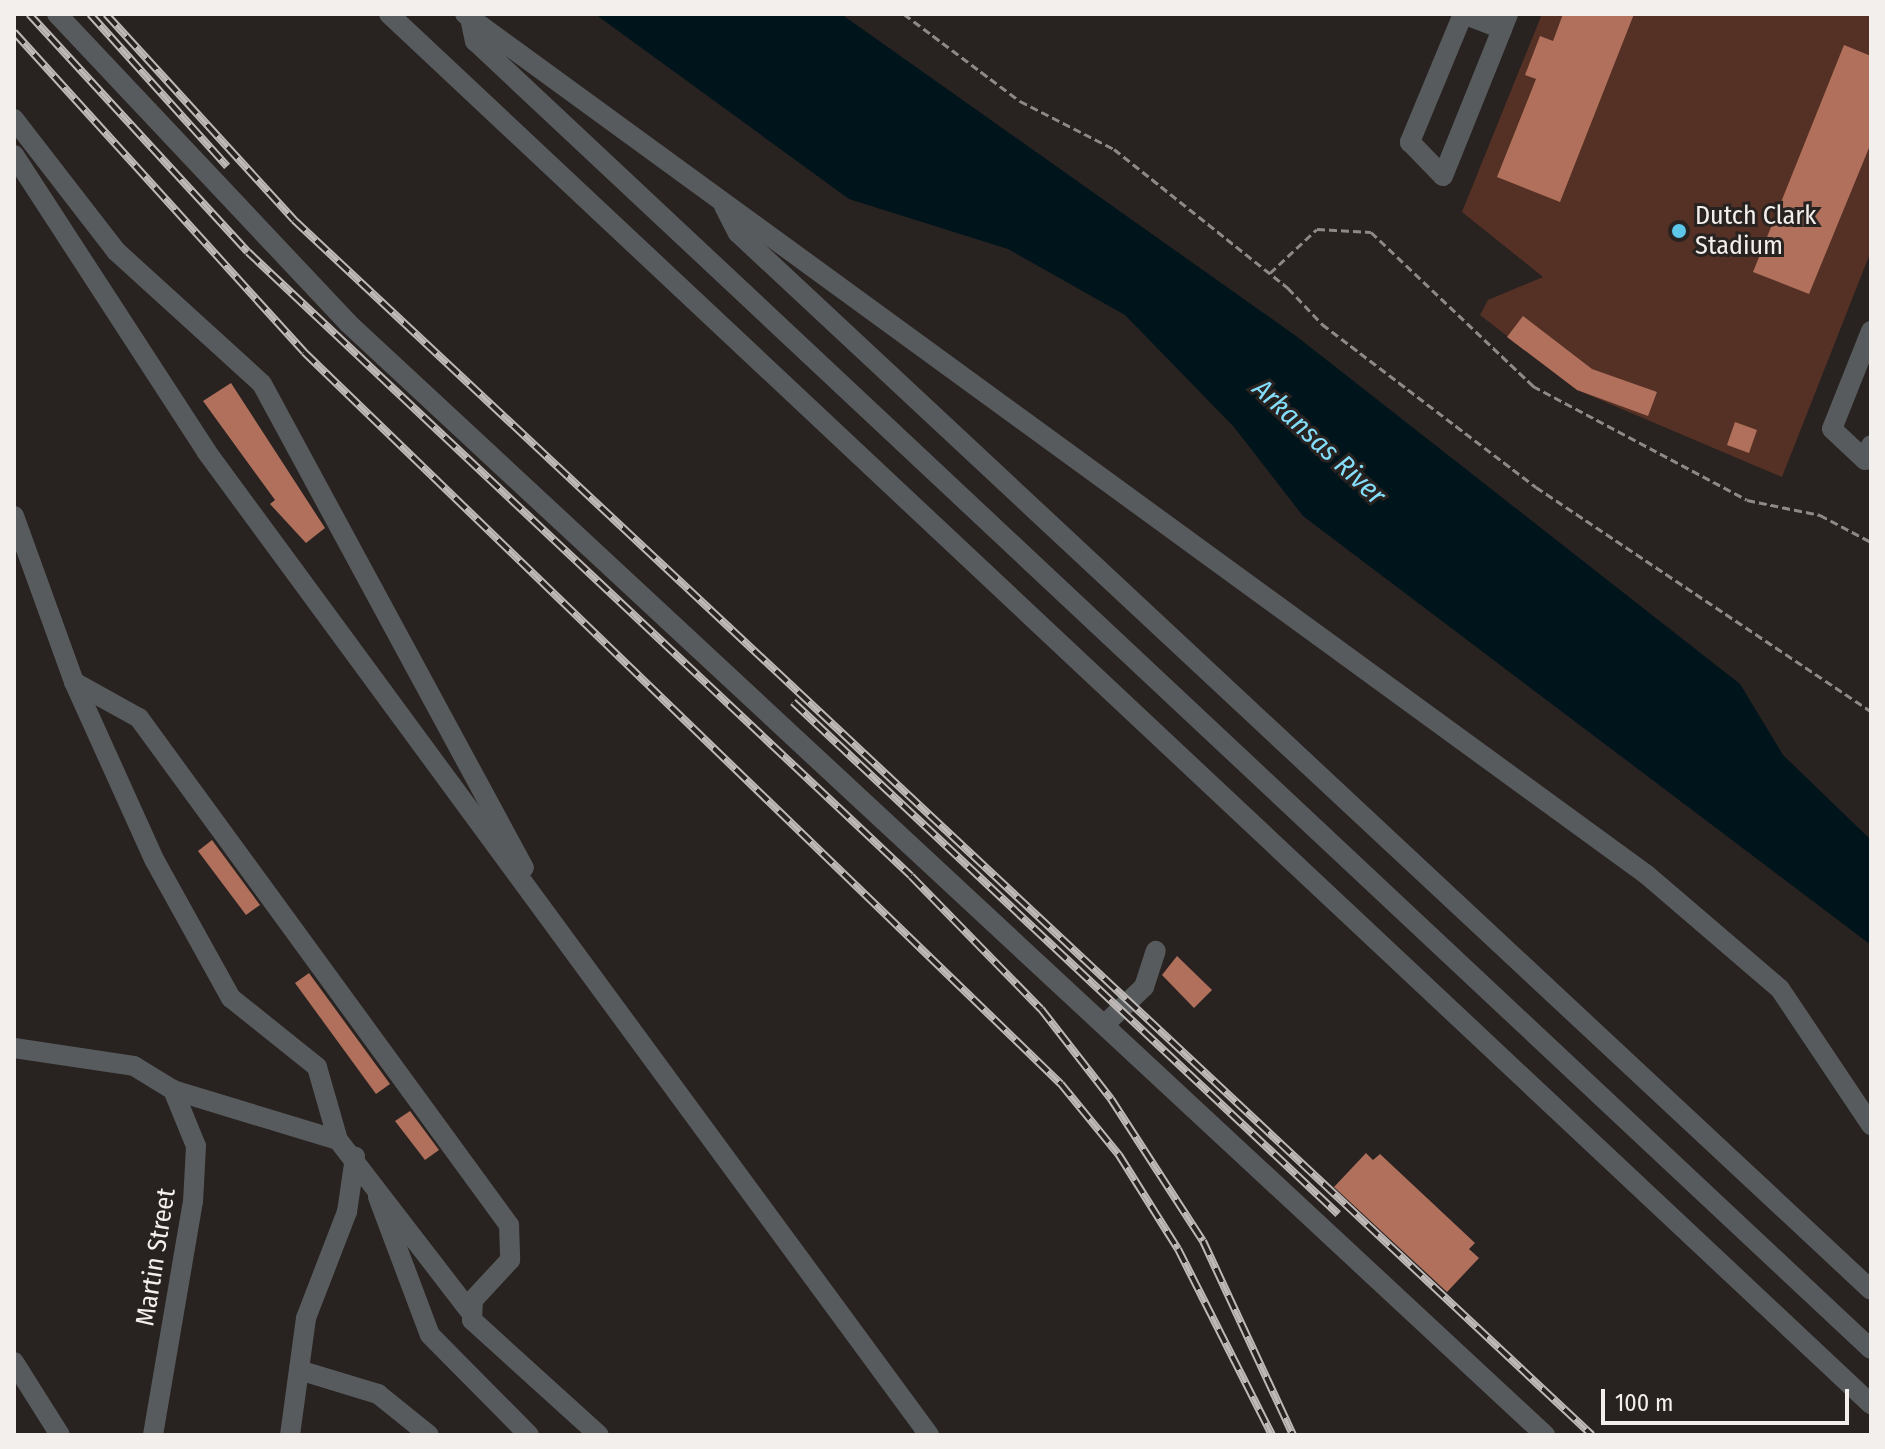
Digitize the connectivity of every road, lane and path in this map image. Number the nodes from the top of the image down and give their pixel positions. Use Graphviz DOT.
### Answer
graph roads {
  1 [pos="57,14"];
  2 [pos="389,14"];
  3 [pos="904,14"];
  4 [pos="467,16"];
  5 [pos="1505,21"];
  6 [pos="14,119"];
  7 [pos="14,155"];
  8 [pos="723,204"];
  9 [pos="1270,273"];
  10 [pos="1871,331"];
  11 [pos="1871,445"];
  12 [pos="14,516"];
  13 [pos="1871,542"];
  14 [pos="74,682"];
  15 [pos="1871,711"];
  16 [pos="550,919"];
  17 [pos="1156,951"];
  18 [pos="1105,1024"];
  19 [pos="14,1048"];
  20 [pos="173,1090"];
  21 [pos="1871,1125"];
  22 [pos="338,1140"];
  23 [pos="355,1157"];
  24 [pos="374,1183"];
  25 [pos="1871,1290"];
  26 [pos="469,1310"];
  27 [pos="1871,1349"];
  28 [pos="14,1362"];
  29 [pos="299,1370"];
  30 [pos="1871,1404"];
  31 [pos="60,1435"];
  32 [pos="153,1435"];
  33 [pos="290,1435"];
  34 [pos="429,1435"];
  35 [pos="529,1435"];
  36 [pos="599,1435"];
  37 [pos="929,1435"];
  38 [pos="1545,1435"];
  1 -- 18 [label="street"];
  2 -- 30 [label="street"];
  3 -- 9 [label="path"];
  4 -- 8 [label="street"];
  4 -- 27 [label="street"];
  5 -- 5 [label="street"];
  6 -- 16 [label="street"];
  7 -- 16 [label="street"];
  8 -- 21 [label="street"];
  8 -- 25 [label="street"];
  9 -- 13 [label="path"];
  9 -- 15 [label="path"];
  10 -- 11 [label="street"];
  12 -- 14 [label="street"];
  14 -- 22 [label="street"];
  14 -- 26 [label="street"];
  16 -- 37 [label="street"];
  17 -- 18 [label="street"];
  18 -- 38 [label="street"];
  19 -- 20 [label="street"];
  20 -- 22 [label="street"];
  20 -- 32 [label="street, Martin Street"];
  22 -- 23 [label="street"];
  23 -- 24 [label="street"];
  23 -- 29 [label="street"];
  24 -- 26 [label="street"];
  24 -- 35 [label="street"];
  26 -- 36 [label="street"];
  28 -- 31 [label="street"];
  29 -- 33 [label="street"];
  29 -- 34 [label="street"];
}
